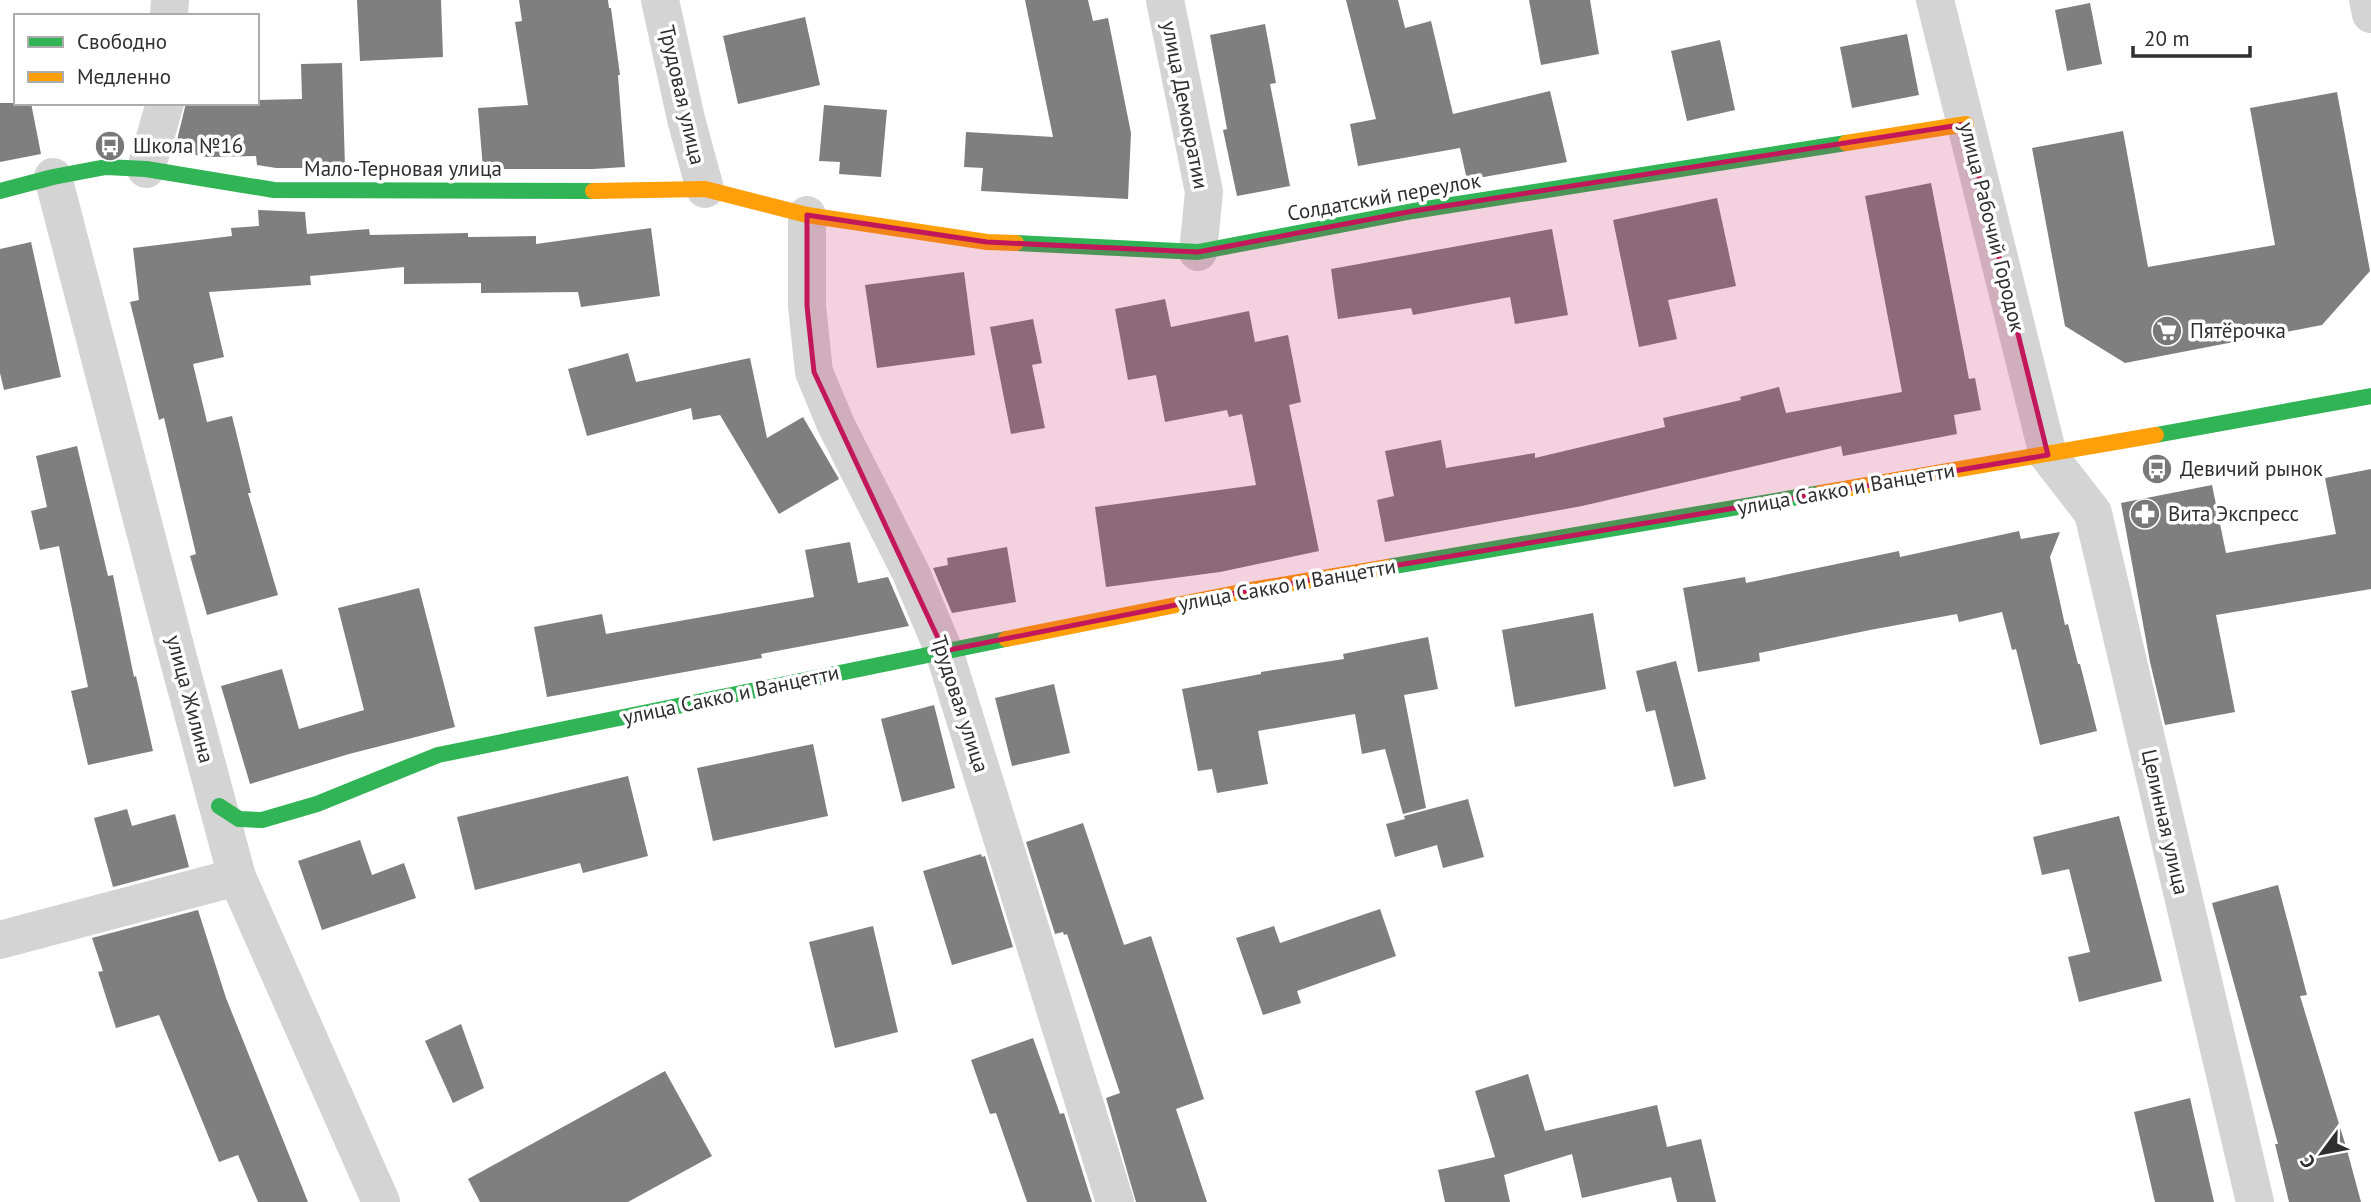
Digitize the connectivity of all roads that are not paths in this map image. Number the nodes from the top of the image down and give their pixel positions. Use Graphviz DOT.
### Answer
graph roads {
  1 [pos="660,0"];
  2 [pos="1165,0"];
  3 [pos="1935,0"];
  4 [pos="2368,0"];
  5 [pos="2371,14"];
  6 [pos="164,105"];
  7 [pos="1966,124"];
  8 [pos="146,169"];
  9 [pos="53,177"];
  10 [pos="705,189"];
  11 [pos="0,191"];
  12 [pos="807,215"];
  13 [pos="1198,252"];
  14 [pos="2371,396"];
  15 [pos="2048,455"];
  16 [pos="944,651"];
  17 [pos="219,806"];
  18 [pos="237,877"];
  19 [pos="0,940"];
  20 [pos="380,1202"];
  21 [pos="1115,1202"];
  22 [pos="2255,1202"];
  1 -- 10 [label="street, Трудовая улица"];
  2 -- 13 [label="street, улица Демократии"];
  3 -- 7 [label="street, улица Рабочий Городок"];
  4 -- 5 [label="street"];
  6 -- 8 [label="street"];
  7 -- 13 [label="street, Солдатский переулок"];
  7 -- 15 [label="street, улица Рабочий Городок"];
  8 -- 9 [label="street, Мало-Терновая улица"];
  8 -- 10 [label="street, Мало-Терновая улица"];
  9 -- 11 [label="street, Мало-Терновая улица"];
  9 -- 17 [label="street, улица Жилина"];
  10 -- 12 [label="street, Мало-Терновая улица"];
  12 -- 13 [label="street, Солдатский переулок"];
  12 -- 16 [label="street, Трудовая улица"];
  14 -- 15 [label="street, улица Сакко и Ванцетти"];
  15 -- 16 [label="street, улица Сакко и Ванцетти"];
  15 -- 22 [label="street, Целинная улица"];
  16 -- 17 [label="street, улица Сакко и Ванцетти"];
  16 -- 21 [label="street, Трудовая улица"];
  17 -- 18 [label="street, улица Жилина"];
  18 -- 19 [label="street"];
  18 -- 20 [label="street, улица Жилина"];
}
